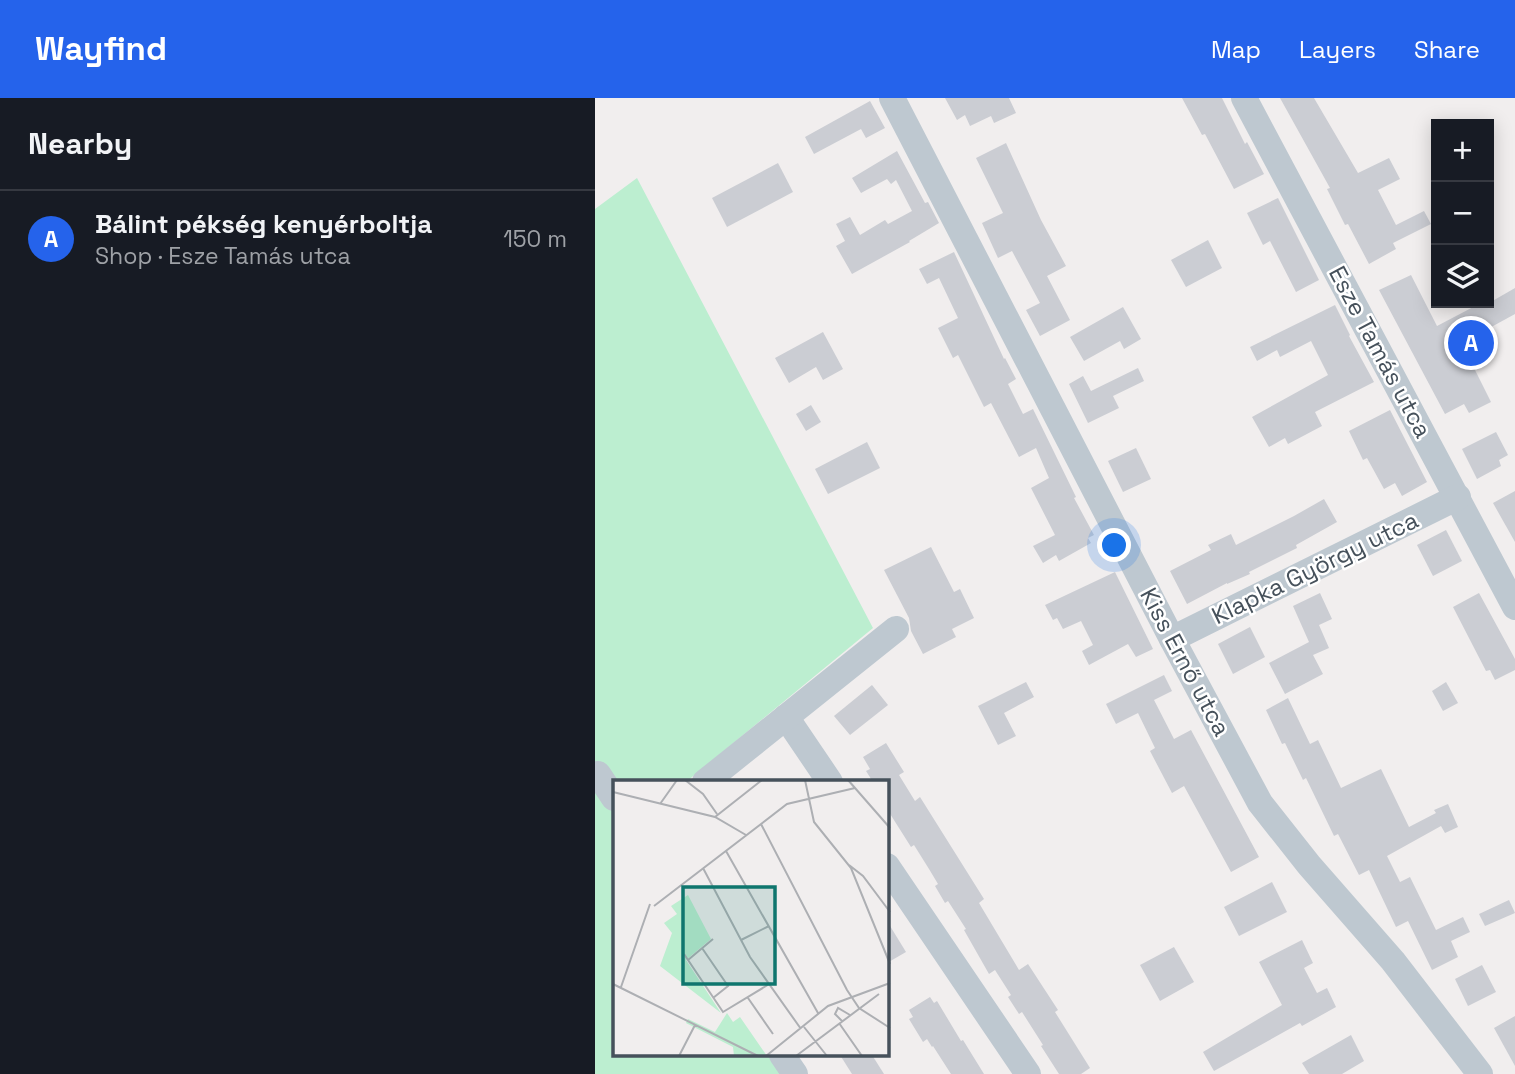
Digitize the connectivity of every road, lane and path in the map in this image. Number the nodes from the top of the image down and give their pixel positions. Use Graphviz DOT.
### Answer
graph roads {
  1 [pos="892,98"];
  2 [pos="1244,98"];
  3 [pos="1458,497"];
  4 [pos="1515,607"];
  5 [pos="896,629"];
  6 [pos="1172,639"];
  7 [pos="786,716"];
  8 [pos="598,774"];
  9 [pos="707,780"];
  10 [pos="829,780"];
  11 [pos="613,796"];
  12 [pos="889,869"];
  13 [pos="783,1056"];
  14 [pos="795,1074"];
  15 [pos="1028,1074"];
  16 [pos="1480,1074"];
  1 -- 6 [label="street, Kiss Ernő utca"];
  2 -- 3 [label="street, Esze Tamás utca"];
  3 -- 4 [label="street, Esze Tamás utca"];
  3 -- 6 [label="street, Klapka György utca"];
  5 -- 7 [label="street"];
  6 -- 16 [label="street, Kiss Ernő utca"];
  7 -- 9 [label="street"];
  7 -- 10 [label="street"];
  8 -- 11 [label="street"];
  12 -- 15 [label="street"];
  13 -- 14 [label="street"];
}
